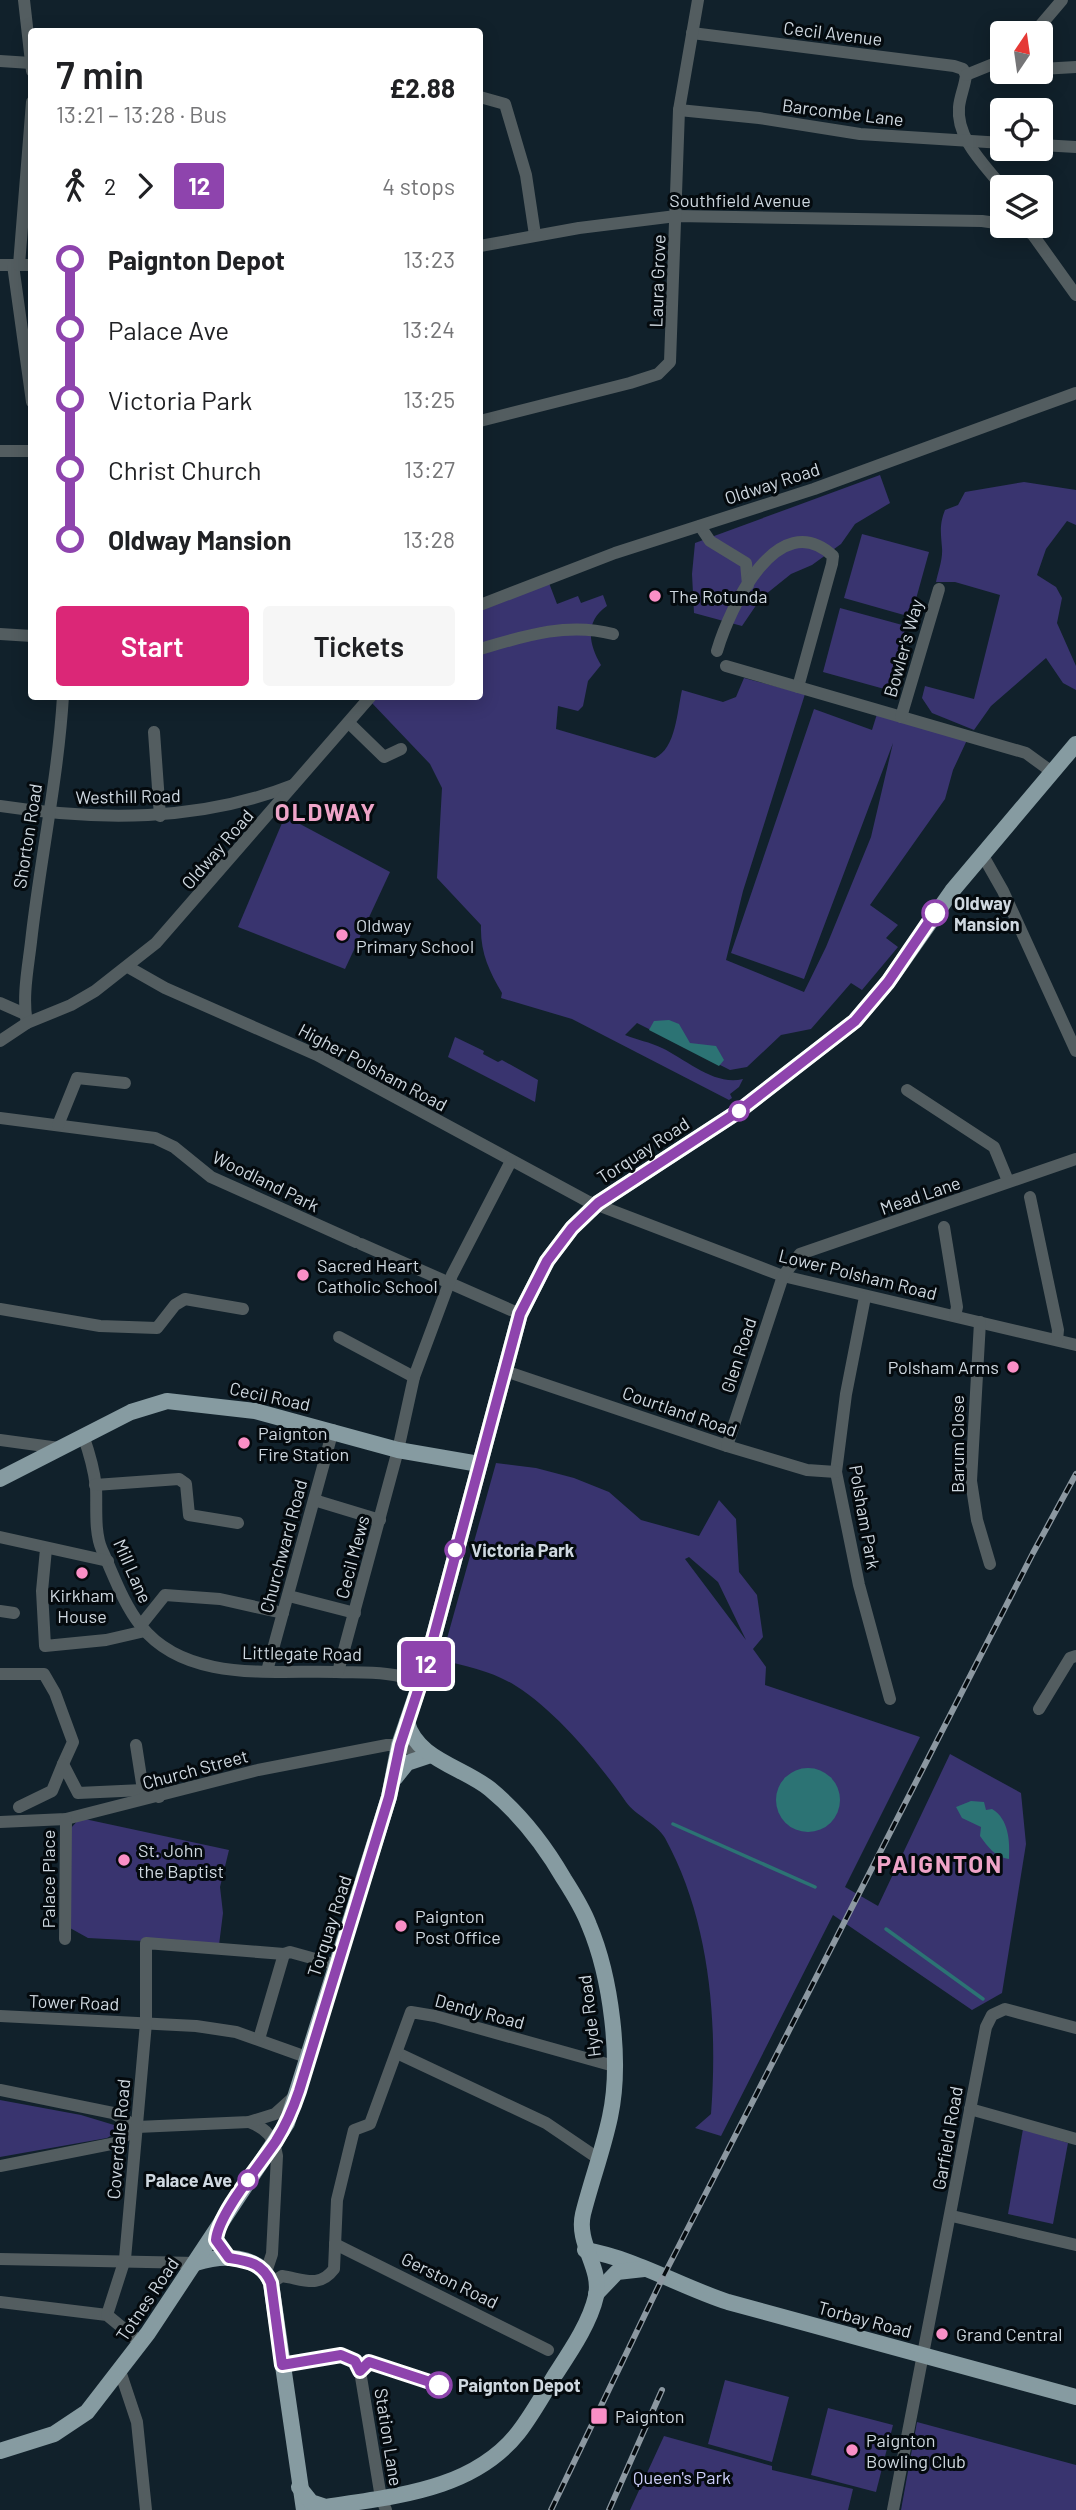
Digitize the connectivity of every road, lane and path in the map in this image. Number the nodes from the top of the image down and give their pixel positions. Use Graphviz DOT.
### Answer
graph roads {
  1 [pos="24,0"];
  2 [pos="698,0"];
  3 [pos="1062,0"];
  4 [pos="1044,21"];
  5 [pos="692,33"];
  6 [pos="28,36"];
  7 [pos="0,61"];
  8 [pos="28,63"];
  9 [pos="990,66"];
  10 [pos="1076,67"];
  11 [pos="1054,68"];
  12 [pos="990,72"];
  13 [pos="972,73"];
  14 [pos="483,98"];
  15 [pos="679,110"];
  16 [pos="966,141"];
  17 [pos="990,142"];
  18 [pos="28,143"];
  19 [pos="1053,146"];
  20 [pos="1076,147"];
  21 [pos="993,175"];
  22 [pos="676,216"];
  23 [pos="990,222"];
  24 [pos="536,235"];
  25 [pos="1035,238"];
  26 [pos="483,245"];
  27 [pos="16,265"];
  28 [pos="1076,295"];
  29 [pos="28,368"];
  30 [pos="1076,393"];
  31 [pos="483,420"];
  32 [pos="0,451"];
  33 [pos="28,451"];
  34 [pos="700,526"];
  35 [pos="748,585"];
  36 [pos="939,589"];
  37 [pos="483,604"];
  38 [pos="0,634"];
  39 [pos="613,634"];
  40 [pos="28,636"];
  41 [pos="483,648"];
  42 [pos="718,651"];
  43 [pos="726,667"];
  44 [pos="798,687"];
  45 [pos="63,700"];
  46 [pos="368,700"];
  47 [pos="901,718"];
  48 [pos="349,723"];
  49 [pos="154,732"];
  50 [pos="1076,744"];
  51 [pos="401,749"];
  52 [pos="1052,772"];
  53 [pos="296,784"];
  54 [pos="0,806"];
  55 [pos="50,814"];
  56 [pos="160,816"];
  57 [pos="982,854"];
  58 [pos="128,967"];
  59 [pos="0,1003"];
  60 [pos="26,1018"];
  61 [pos="0,1041"];
  62 [pos="1076,1051"];
  63 [pos="125,1083"];
  64 [pos="907,1090"];
  65 [pos="0,1118"];
  66 [pos="58,1125"];
  67 [pos="1076,1159"];
  68 [pos="511,1161"];
  69 [pos="1008,1181"];
  70 [pos="1030,1197"];
  71 [pos="598,1203"];
  72 [pos="944,1227"];
  73 [pos="783,1276"];
  74 [pos="451,1283"];
  75 [pos="865,1297"];
  76 [pos="0,1309"];
  77 [pos="243,1309"];
  78 [pos="520,1314"];
  79 [pos="955,1316"];
  80 [pos="980,1322"];
  81 [pos="339,1337"];
  82 [pos="1057,1340"];
  83 [pos="1076,1345"];
  84 [pos="510,1372"];
  85 [pos="414,1377"];
  86 [pos="332,1430"];
  87 [pos="83,1435"];
  88 [pos="0,1440"];
  89 [pos="727,1446"];
  90 [pos="59,1448"];
  91 [pos="398,1450"];
  92 [pos="479,1464"];
  93 [pos="836,1472"];
  94 [pos="0,1479"];
  95 [pos="95,1485"];
  96 [pos="314,1500"];
  97 [pos="380,1520"];
  98 [pos="238,1523"];
  99 [pos="0,1537"];
  100 [pos="46,1549"];
  101 [pos="108,1561"];
  102 [pos="990,1564"];
  103 [pos="289,1596"];
  104 [pos="283,1613"];
  105 [pos="355,1613"];
  106 [pos="143,1628"];
  107 [pos="1076,1656"];
  108 [pos="183,1657"];
  109 [pos="267,1671"];
  110 [pos="338,1672"];
  111 [pos="0,1674"];
  112 [pos="420,1682"];
  113 [pos="890,1699"];
  114 [pos="1039,1709"];
  115 [pos="407,1722"];
  116 [pos="136,1745"];
  117 [pos="400,1745"];
  118 [pos="431,1755"];
  119 [pos="63,1764"];
  120 [pos="394,1780"];
  121 [pos="143,1790"];
  122 [pos="159,1797"];
  123 [pos="19,1807"];
  124 [pos="66,1819"];
  125 [pos="0,1822"];
  126 [pos="65,1939"];
  127 [pos="284,1954"];
  128 [pos="337,1965"];
  129 [pos="0,2017"];
  130 [pos="146,2023"];
  131 [pos="1076,2028"];
  132 [pos="259,2039"];
  133 [pos="397,2053"];
  134 [pos="309,2059"];
  135 [pos="614,2066"];
  136 [pos="0,2090"];
  137 [pos="299,2091"];
  138 [pos="970,2109"];
  139 [pos="249,2122"];
  140 [pos="287,2123"];
  141 [pos="137,2127"];
  142 [pos="1076,2139"];
  143 [pos="275,2143"];
  144 [pos="599,2159"];
  145 [pos="0,2166"];
  146 [pos="952,2216"];
  147 [pos="217,2232"];
  148 [pos="335,2244"];
  149 [pos="1076,2245"];
  150 [pos="585,2250"];
  151 [pos="229,2258"];
  152 [pos="0,2259"];
  153 [pos="125,2259"];
  154 [pos="195,2263"];
  155 [pos="646,2269"];
  156 [pos="269,2277"];
  157 [pos="596,2294"];
  158 [pos="0,2302"];
  159 [pos="107,2315"];
  160 [pos="141,2343"];
  161 [pos="548,2350"];
  162 [pos="923,2354"];
  163 [pos="282,2365"];
  164 [pos="120,2371"];
  165 [pos="1076,2397"];
  166 [pos="0,2451"];
  167 [pos="299,2487"];
  168 [pos="383,2504"];
  169 [pos="303,2509"];
  170 [pos="324,2509"];
  171 [pos="146,2510"];
  172 [pos="893,2510"];
  1 -- 6 [label="street"];
  2 -- 5 [label="street, Laura Grove"];
  3 -- 4 [label="street"];
  5 -- 13 [label="street, Cecil Avenue"];
  5 -- 15 [label="street, Laura Grove"];
  7 -- 8 [label="street"];
  9 -- 13 [label="street"];
  10 -- 11 [label="street"];
  12 -- 13 [label="street, Cecil Avenue"];
  13 -- 16 [label="street"];
  14 -- 24 [label="street"];
  15 -- 16 [label="street, Barcombe Lane"];
  15 -- 22 [label="street, Laura Grove"];
  16 -- 17 [label="street, Barcombe Lane"];
  16 -- 21 [label="street"];
  18 -- 27 [label="street"];
  19 -- 20 [label="street"];
  22 -- 23 [label="street, Southfield Avenue"];
  22 -- 24 [label="street, Southfield Avenue"];
  22 -- 31 [label="street, Laura Grove"];
  24 -- 26 [label="street, Southfield Avenue"];
  25 -- 28 [label="street"];
  27 -- 29 [label="street"];
  30 -- 34 [label="street, Oldway Road"];
  32 -- 33 [label="street"];
  34 -- 35 [label="street"];
  34 -- 37 [label="street, Oldway Road"];
  35 -- 42 [label="street"];
  35 -- 44 [label="street"];
  36 -- 47 [label="street, Bowler's Way"];
  38 -- 40 [label="street"];
  39 -- 41 [label="street"];
  43 -- 44 [label="street"];
  44 -- 47 [label="street"];
  45 -- 55 [label="street, Shorton Road"];
  46 -- 48 [label="street, Oldway Road"];
  47 -- 52 [label="street"];
  48 -- 51 [label="street"];
  48 -- 53 [label="street, Oldway Road"];
  49 -- 56 [label="street"];
  50 -- 52 [label="main road, Torquay Road"];
  52 -- 57 [label="main road, Torquay Road"];
  53 -- 56 [label="street, Westhill Road"];
  53 -- 58 [label="street, Oldway Road"];
  54 -- 55 [label="street, Westhill Road"];
  55 -- 56 [label="street, Westhill Road"];
  55 -- 60 [label="street, Shorton Road"];
  57 -- 62 [label="street"];
  57 -- 71 [label="main road, Torquay Road"];
  58 -- 60 [label="street, Oldway Road"];
  58 -- 68 [label="street, Higher Polsham Road"];
  59 -- 60 [label="street"];
  60 -- 61 [label="street, Oldway Road"];
  63 -- 66 [label="street"];
  64 -- 69 [label="street"];
  65 -- 66 [label="street, Woodland Park"];
  66 -- 74 [label="street, Woodland Park"];
  67 -- 69 [label="street, Mead Lane"];
  68 -- 71 [label="street, Higher Polsham Road"];
  68 -- 74 [label="street, Cecil Mews"];
  69 -- 73 [label="street, Mead Lane"];
  70 -- 82 [label="street"];
  71 -- 73 [label="street, Lower Polsham Road"];
  71 -- 78 [label="main road, Torquay Road"];
  72 -- 79 [label="street"];
  73 -- 75 [label="street, Lower Polsham Road"];
  73 -- 89 [label="street, Glen Road"];
  74 -- 78 [label="street, Woodland Park"];
  74 -- 85 [label="street, Cecil Mews"];
  75 -- 79 [label="street, Lower Polsham Road"];
  75 -- 93 [label="street, Polsham Park"];
  76 -- 77 [label="street"];
  78 -- 84 [label="main road, Torquay Road"];
  79 -- 80 [label="street, Lower Polsham Road"];
  80 -- 82 [label="street, Lower Polsham Road"];
  80 -- 102 [label="street, Barum Close"];
  81 -- 85 [label="street"];
  82 -- 83 [label="street, Lower Polsham Road"];
  84 -- 89 [label="street, Courtland Road"];
  84 -- 92 [label="main road, Torquay Road"];
  85 -- 91 [label="street, Cecil Mews"];
  86 -- 87 [label="main road, Cecil Road"];
  86 -- 91 [label="main road, Cecil Road"];
  86 -- 96 [label="street, Churchward Road"];
  87 -- 90 [label="main road, Cecil Road"];
  87 -- 95 [label="street, Mill Lane"];
  88 -- 90 [label="street"];
  89 -- 93 [label="street, Courtland Road"];
  90 -- 94 [label="main road, Cecil Road"];
  91 -- 92 [label="main road, Cecil Road"];
  91 -- 97 [label="street, Cecil Mews"];
  92 -- 112 [label="main road, Torquay Road"];
  93 -- 113 [label="street, Polsham Park"];
  95 -- 98 [label="street"];
  95 -- 101 [label="street, Mill Lane"];
  96 -- 97 [label="street"];
  96 -- 103 [label="street, Churchward Road"];
  97 -- 105 [label="street, Cecil Mews"];
  99 -- 100 [label="street"];
  100 -- 101 [label="street"];
  100 -- 106 [label="street"];
  101 -- 106 [label="street, Mill Lane"];
  103 -- 104 [label="street, Churchward Road"];
  103 -- 105 [label="street"];
  104 -- 106 [label="street"];
  104 -- 109 [label="street, Churchward Road"];
  105 -- 110 [label="street, Cecil Mews"];
  106 -- 108 [label="street, Mill Lane"];
  107 -- 114 [label="street"];
  108 -- 109 [label="street, Littlegate Road"];
  109 -- 110 [label="street, Littlegate Road"];
  110 -- 112 [label="street, Littlegate Road"];
  111 -- 119 [label="street"];
  112 -- 115 [label="main road, Torquay Road"];
  115 -- 117 [label="main road, Torquay Road"];
  115 -- 118 [label="main road, Hyde Road"];
  116 -- 121 [label="street"];
  117 -- 118 [label="street, Hyde Road"];
  117 -- 120 [label="main road, Torquay Road"];
  117 -- 122 [label="street, Church Street"];
  118 -- 120 [label="main road"];
  118 -- 135 [label="main road, Hyde Road"];
  119 -- 121 [label="street"];
  119 -- 123 [label="street"];
  120 -- 128 [label="main road, Torquay Road"];
  121 -- 122 [label="street"];
  122 -- 124 [label="street, Church Street"];
  124 -- 125 [label="street, Church Street"];
  124 -- 126 [label="street, Palace Place"];
  127 -- 128 [label="street"];
  127 -- 130 [label="street, Coverdale Road"];
  127 -- 132 [label="street"];
  128 -- 134 [label="main road, Torquay Road"];
  129 -- 130 [label="street, Tower Road"];
  130 -- 132 [label="street, Tower Road"];
  130 -- 141 [label="street, Coverdale Road"];
  131 -- 138 [label="street, Garfield Road"];
  132 -- 134 [label="street, Tower Road"];
  133 -- 135 [label="street, Dendy Road"];
  133 -- 144 [label="street"];
  133 -- 148 [label="street, Dendy Road"];
  134 -- 137 [label="main road, Torquay Road"];
  135 -- 144 [label="main road, Hyde Road"];
  136 -- 141 [label="street"];
  137 -- 139 [label="street"];
  137 -- 140 [label="main road, Torquay Road"];
  138 -- 142 [label="street"];
  138 -- 146 [label="street, Garfield Road"];
  139 -- 141 [label="street"];
  139 -- 143 [label="street"];
  140 -- 143 [label="main road, Totnes Road"];
  141 -- 145 [label="street"];
  141 -- 153 [label="street, Coverdale Road"];
  143 -- 147 [label="main road, Totnes Road"];
  143 -- 156 [label="street"];
  144 -- 150 [label="main road, Hyde Road"];
  146 -- 149 [label="street"];
  146 -- 162 [label="street, Garfield Road"];
  147 -- 151 [label="main road"];
  147 -- 154 [label="main road, Totnes Road"];
  148 -- 156 [label="street"];
  148 -- 161 [label="street, Gerston Road"];
  150 -- 155 [label="main road, Torbay Road"];
  150 -- 157 [label="main road, Hyde Road"];
  151 -- 154 [label="main road"];
  151 -- 156 [label="main road"];
  152 -- 153 [label="street"];
  153 -- 154 [label="street"];
  153 -- 159 [label="street, Coverdale Road"];
  154 -- 160 [label="main road, Totnes Road"];
  155 -- 157 [label="main road"];
  155 -- 162 [label="main road, Torbay Road"];
  156 -- 163 [label="main road"];
  157 -- 168 [label="main road"];
  158 -- 159 [label="street"];
  159 -- 160 [label="street"];
  160 -- 164 [label="main road, Totnes Road"];
  162 -- 165 [label="main road, Torbay Road"];
  162 -- 172 [label="street, Garfield Road"];
  163 -- 167 [label="main road"];
  163 -- 168 [label="street, Station Lane"];
  164 -- 166 [label="main road, Totnes Road"];
  164 -- 171 [label="street"];
  167 -- 169 [label="main road"];
  167 -- 170 [label="main road"];
  168 -- 170 [label="main road"];
}
